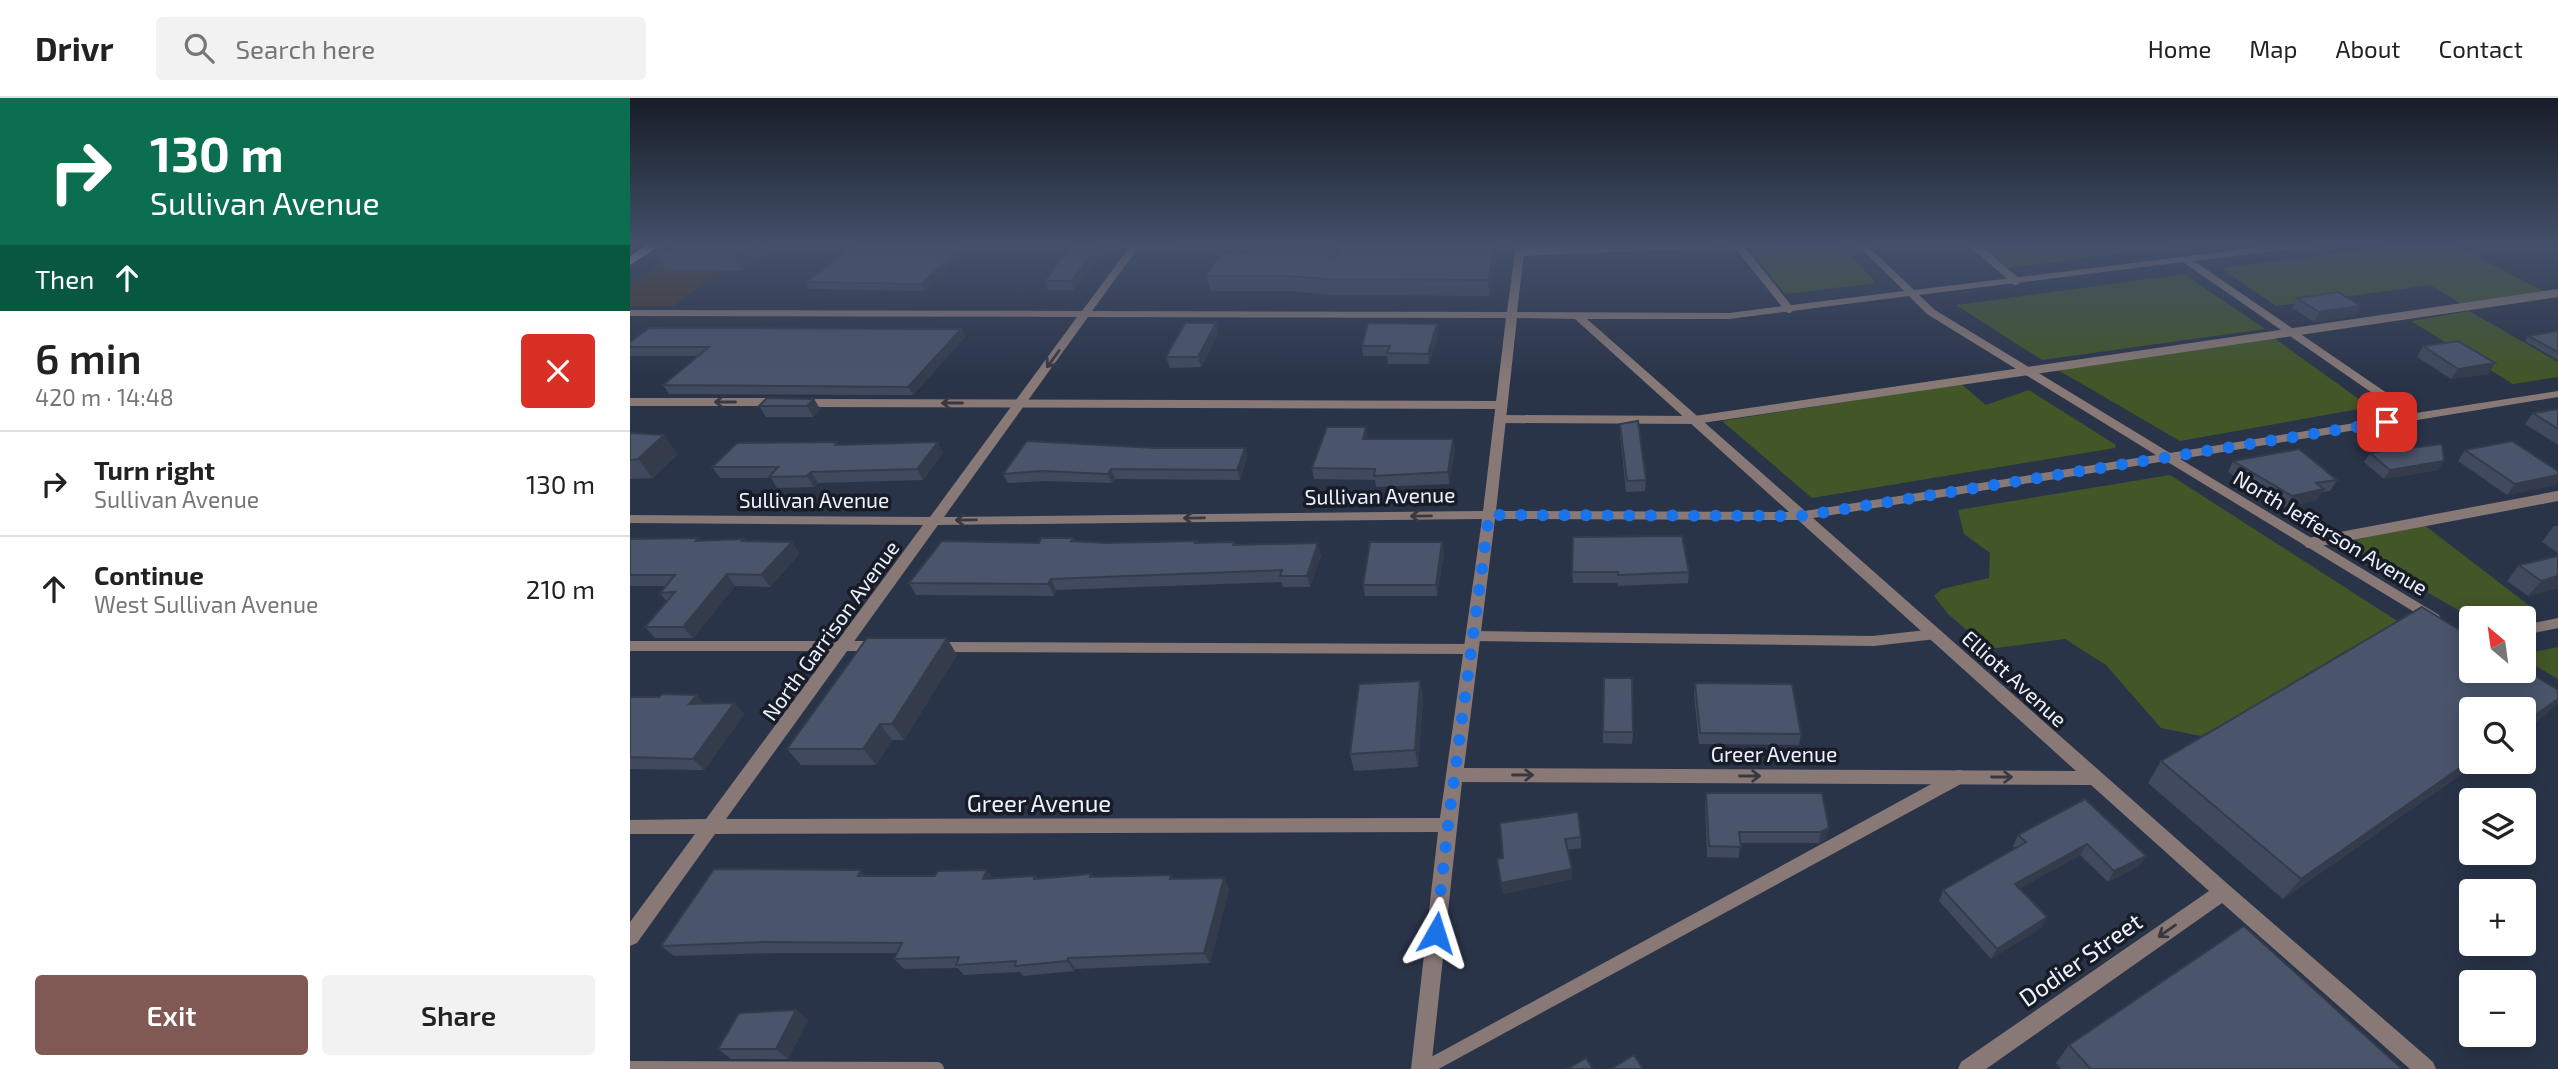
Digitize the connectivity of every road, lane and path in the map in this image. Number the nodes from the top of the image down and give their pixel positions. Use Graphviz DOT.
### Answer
graph roads {
  1 [pos="1103,289"];
  2 [pos="1514,289"];
  3 [pos="1773,289"];
  4 [pos="1906,289"];
  5 [pos="1954,289"];
  6 [pos="2229,289"];
  7 [pos="2558,293"];
  8 [pos="1912,295"];
  9 [pos="1789,309"];
  10 [pos="630,313"];
  11 [pos="1085,314"];
  12 [pos="1511,315"];
  13 [pos="1578,316"];
  14 [pos="2292,333"];
  15 [pos="2026,370"];
  16 [pos="2558,394"];
  17 [pos="630,402"];
  18 [pos="1020,403"];
  19 [pos="1501,412"];
  20 [pos="2415,418"];
  21 [pos="1695,420"];
  22 [pos="2169,458"];
  23 [pos="2558,496"];
  24 [pos="1489,515"];
  25 [pos="1801,516"];
  26 [pos="630,519"];
  27 [pos="935,521"];
  28 [pos="2309,543"];
  29 [pos="2558,623"];
  30 [pos="2447,627"];
  31 [pos="2536,628"];
  32 [pos="1936,634"];
  33 [pos="1473,643"];
  34 [pos="630,646"];
  35 [pos="843,646"];
  36 [pos="885,646"];
  37 [pos="927,647"];
  38 [pos="1454,775"];
  39 [pos="1960,777"];
  40 [pos="2094,778"];
  41 [pos="1448,825"];
  42 [pos="630,827"];
  43 [pos="710,828"];
  44 [pos="2223,892"];
  45 [pos="630,937"];
  46 [pos="630,1068"];
  47 [pos="937,1069"];
  48 [pos="1422,1069"];
  49 [pos="1968,1069"];
  50 [pos="2426,1069"];
  1 -- 11 [label="street, North Garrison Avenue"];
  2 -- 12 [label="street"];
  3 -- 9 [label="lane"];
  4 -- 8 [label="street, North Jefferson Avenue"];
  5 -- 8 [label="street"];
  6 -- 14 [label="street"];
  7 -- 14 [label="lane"];
  8 -- 9 [label="street"];
  8 -- 15 [label="street, North Jefferson Avenue"];
  9 -- 13 [label="street"];
  10 -- 11 [label="street"];
  11 -- 12 [label="street"];
  11 -- 18 [label="street, North Garrison Avenue, one-way"];
  12 -- 13 [label="street"];
  12 -- 19 [label="street"];
  13 -- 21 [label="street, Elliott Avenue"];
  14 -- 15 [label="lane"];
  14 -- 20 [label="street"];
  15 -- 21 [label="lane"];
  15 -- 22 [label="street, North Jefferson Avenue"];
  16 -- 20 [label="street, Sullivan Avenue"];
  18 -- 17 [label="lane, one-way"];
  18 -- 19 [label="lane"];
  18 -- 27 [label="street, North Garrison Avenue"];
  19 -- 21 [label="lane"];
  19 -- 24 [label="street"];
  20 -- 22 [label="street, Sullivan Avenue"];
  21 -- 25 [label="street, Elliott Avenue"];
  22 -- 25 [label="street, Sullivan Avenue"];
  22 -- 28 [label="street, North Jefferson Avenue"];
  23 -- 28 [label="lane"];
  24 -- 25 [label="street, Sullivan Avenue"];
  24 -- 27 [label="street, Sullivan Avenue, one-way"];
  24 -- 33 [label="street"];
  25 -- 32 [label="street, Elliott Avenue"];
  26 -- 27 [label="street, Sullivan Avenue"];
  27 -- 35 [label="street, North Garrison Avenue"];
  28 -- 30 [label="street, North Jefferson Avenue"];
  29 -- 31 [label="street"];
  32 -- 33 [label="lane"];
  32 -- 40 [label="street, Elliott Avenue"];
  33 -- 37 [label="lane"];
  33 -- 38 [label="street"];
  34 -- 35 [label="lane"];
  35 -- 36 [label="lane"];
  35 -- 43 [label="street, North Garrison Avenue"];
  38 -- 39 [label="street, Greer Avenue, one-way"];
  38 -- 41 [label="street"];
  39 -- 40 [label="street, Greer Avenue, one-way"];
  39 -- 48 [label="lane"];
  40 -- 44 [label="street, Elliott Avenue"];
  41 -- 43 [label="street, Greer Avenue"];
  41 -- 48 [label="street"];
  42 -- 43 [label="street, Greer Avenue"];
  43 -- 45 [label="street, North Garrison Avenue"];
  44 -- 49 [label="street, Dodier Street, one-way"];
  44 -- 50 [label="street, Elliott Avenue"];
  46 -- 47 [label="lane"];
}
